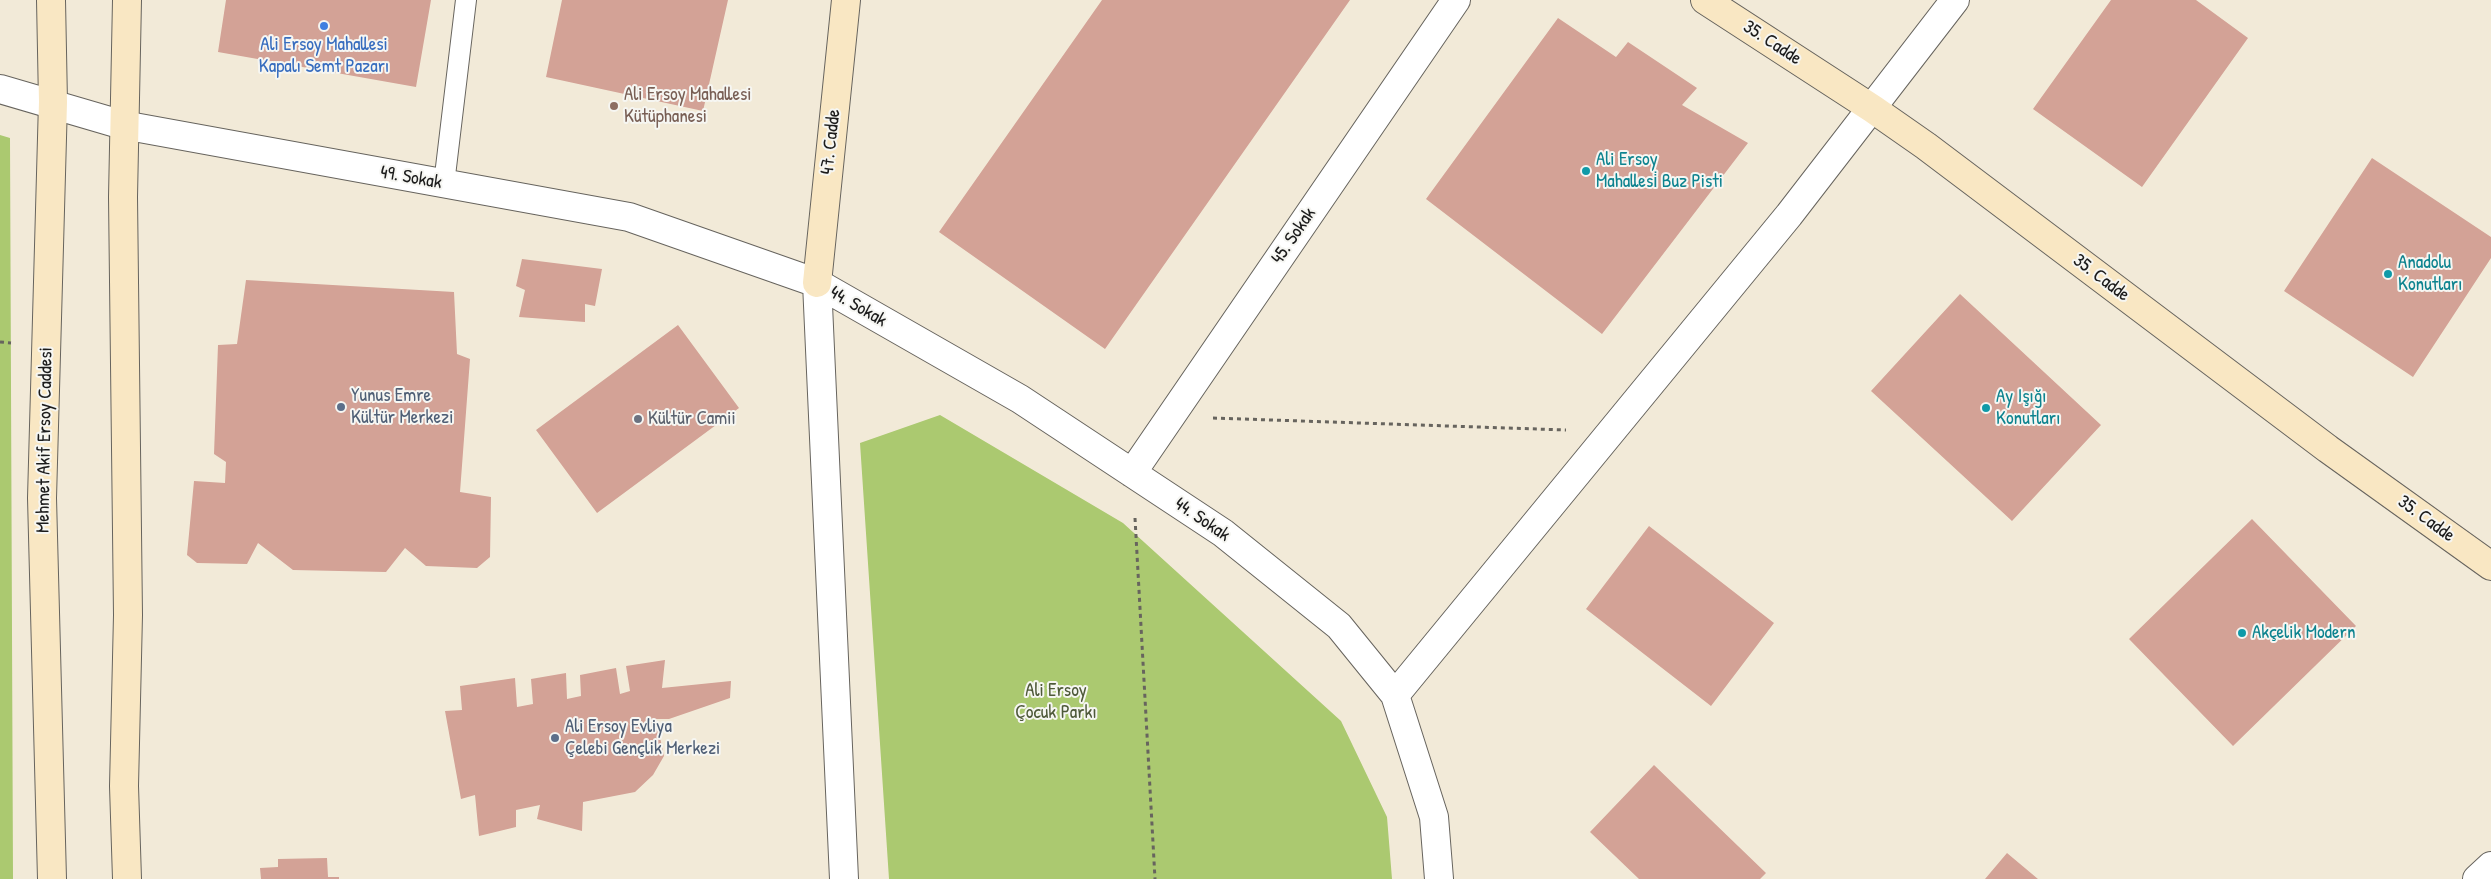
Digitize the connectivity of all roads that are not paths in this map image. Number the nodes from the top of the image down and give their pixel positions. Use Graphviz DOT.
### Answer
graph roads {
  1 [pos="51,0"];
  2 [pos="127,0"];
  3 [pos="466,0"];
  4 [pos="846,0"];
  5 [pos="1456,0"];
  6 [pos="1705,0"];
  7 [pos="1956,0"];
  8 [pos="0,89"];
  9 [pos="53,102"];
  10 [pos="1873,109"];
  11 [pos="123,125"];
  12 [pos="444,184"];
  13 [pos="817,283"];
  14 [pos="1132,473"];
  15 [pos="2491,566"];
  16 [pos="1395,695"];
  17 [pos="2491,866"];
  18 [pos="52,879"];
  19 [pos="127,879"];
  20 [pos="844,879"];
  21 [pos="1439,879"];
  22 [pos="2476,879"];
  1 -- 9 [label="main road, Mehmet Akif Ersoy Caddesi"];
  2 -- 11 [label="main road"];
  3 -- 12 [label="lane"];
  4 -- 13 [label="main road, 47. Cadde"];
  5 -- 14 [label="street, 45. Sokak"];
  6 -- 10 [label="main road, 35. Cadde"];
  7 -- 10 [label="street"];
  8 -- 9 [label="street, 49. Sokak"];
  9 -- 11 [label="street, 49. Sokak"];
  9 -- 18 [label="main road, Mehmet Akif Ersoy Caddesi"];
  10 -- 15 [label="main road, 35. Cadde"];
  10 -- 16 [label="street"];
  11 -- 12 [label="street, 49. Sokak"];
  11 -- 19 [label="main road"];
  12 -- 13 [label="street, 49. Sokak"];
  13 -- 14 [label="street, 44. Sokak"];
  13 -- 20 [label="street"];
  14 -- 16 [label="street, 44. Sokak"];
  16 -- 21 [label="street, 44. Sokak"];
  17 -- 22 [label="street"];
}
